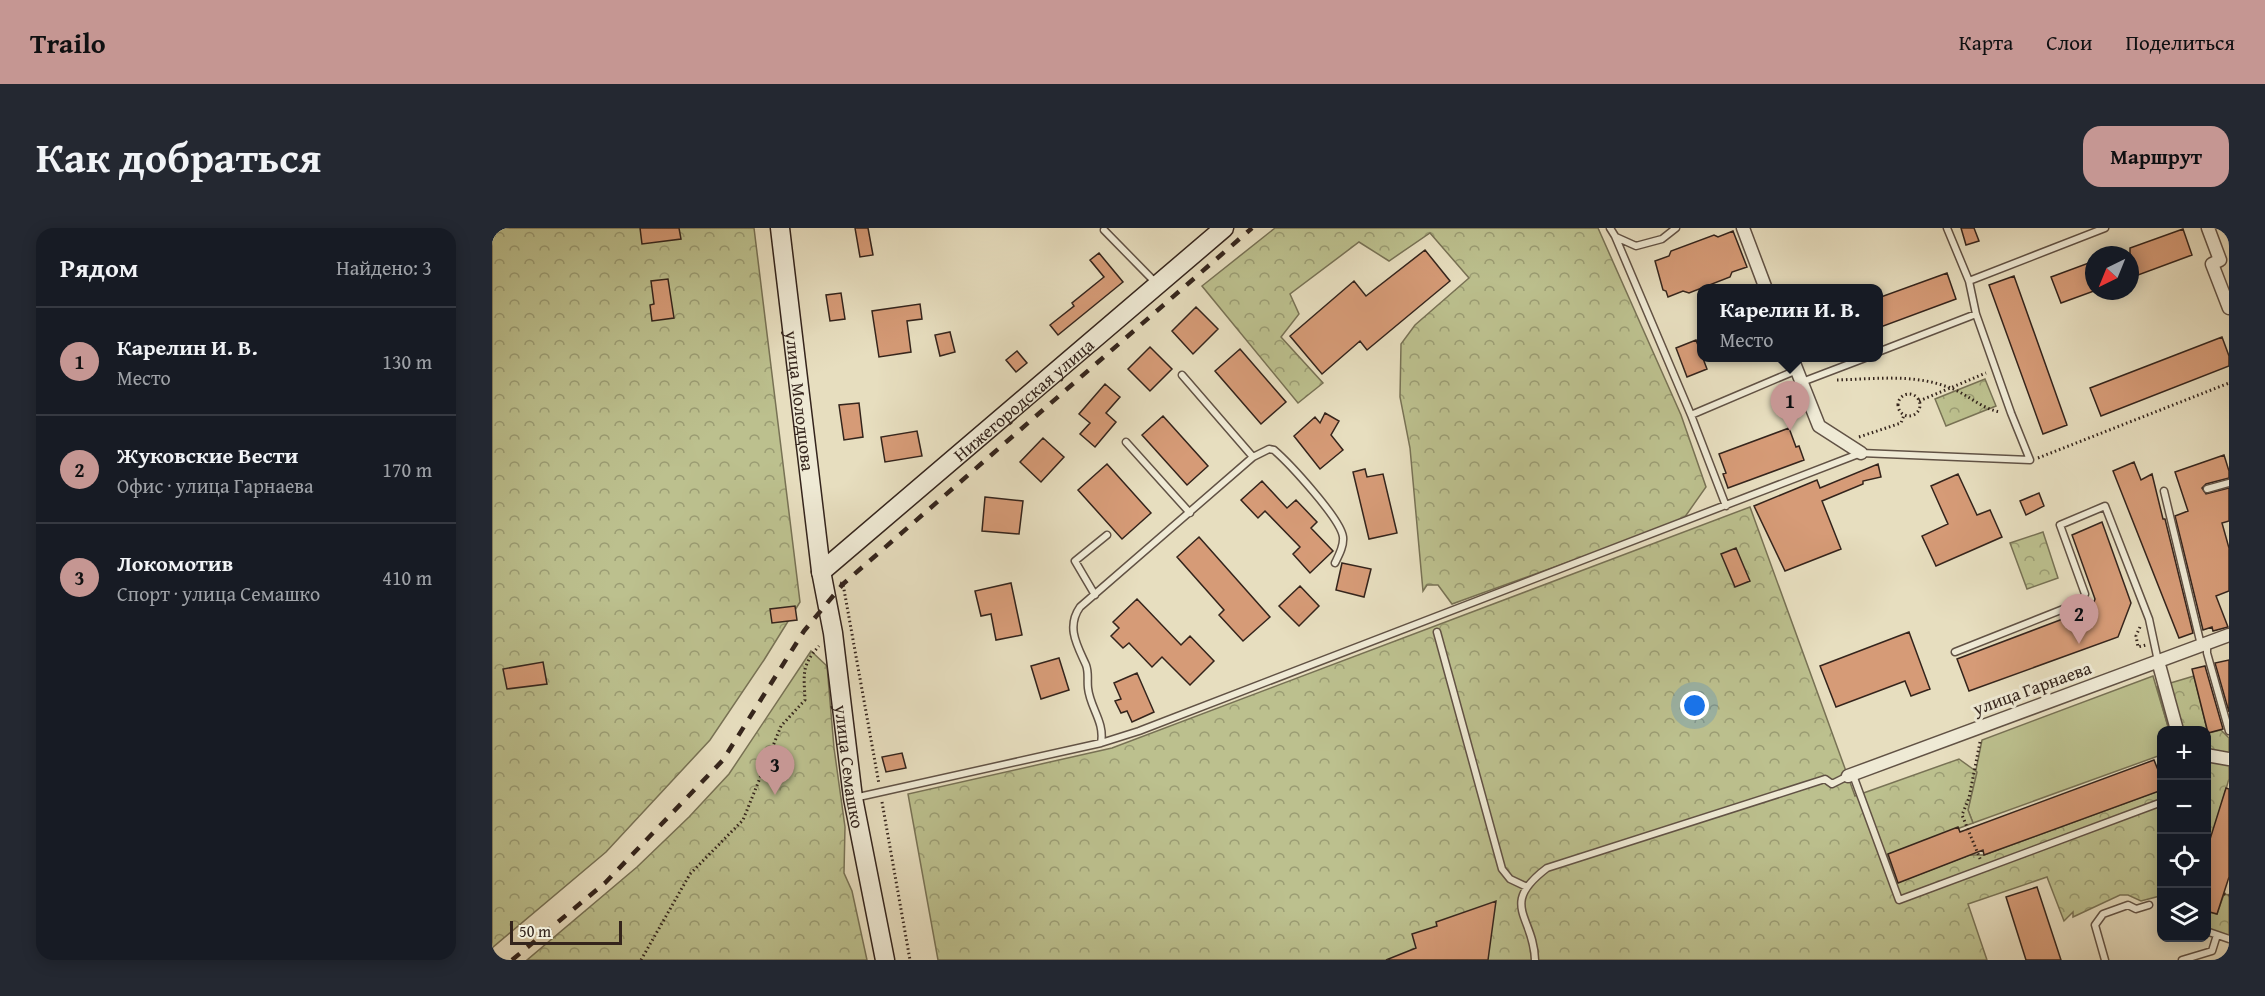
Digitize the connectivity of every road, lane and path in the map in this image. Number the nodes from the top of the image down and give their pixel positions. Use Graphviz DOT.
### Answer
graph roads {
  1 [pos="780,228"];
  2 [pos="1224,228"];
  3 [pos="1610,228"];
  4 [pos="1676,228"];
  5 [pos="1743,228"];
  6 [pos="1947,228"];
  7 [pos="2105,228"];
  8 [pos="2208,228"];
  9 [pos="1104,230"];
  10 [pos="1616,236"];
  11 [pos="2224,257"];
  12 [pos="1969,281"];
  13 [pos="1764,284"];
  14 [pos="1158,285"];
  15 [pos="2229,308"];
  16 [pos="1977,314"];
  17 [pos="1883,350"];
  18 [pos="1794,362"];
  19 [pos="1850,362"];
  20 [pos="1996,369"];
  21 [pos="1182,375"];
  22 [pos="1801,378"];
  23 [pos="2229,383"];
  24 [pos="1950,388"];
  25 [pos="1919,401"];
  26 [pos="2011,413"];
  27 [pos="1691,415"];
  28 [pos="1904,415"];
  29 [pos="1126,442"];
  30 [pos="1845,443"];
  31 [pos="1861,453"];
  32 [pos="1253,457"];
  33 [pos="2030,460"];
  34 [pos="2229,483"];
  35 [pos="2207,489"];
  36 [pos="2164,491"];
  37 [pos="1726,506"];
  38 [pos="1190,513"];
  39 [pos="1107,535"];
  40 [pos="1335,563"];
  41 [pos="821,572"];
  42 [pos="843,584"];
  43 [pos="1095,594"];
  44 [pos="1437,632"];
  45 [pos="833,633"];
  46 [pos="2229,635"];
  47 [pos="2204,644"];
  48 [pos="1955,652"];
  49 [pos="2158,661"];
  50 [pos="2176,726"];
  51 [pos="2229,730"];
  52 [pos="1981,739"];
  53 [pos="1101,743"];
  54 [pos="2211,756"];
  55 [pos="2229,759"];
  56 [pos="1850,775"];
  57 [pos="880,792"];
  58 [pos="853,798"];
  59 [pos="2157,804"];
  60 [pos="1983,868"];
  61 [pos="1527,887"];
  62 [pos="2224,894"];
  63 [pos="2229,896"];
  64 [pos="2149,905"];
  65 [pos="2211,933"];
  66 [pos="2217,935"];
  67 [pos="2229,939"];
  68 [pos="2212,951"];
  69 [pos="641,960"];
  70 [pos="885,960"];
  71 [pos="910,960"];
  72 [pos="1535,960"];
  73 [pos="2105,960"];
  74 [pos="2182,960"];
  75 [pos="2211,960"];
  1 -- 41 [label="street, улица Молодцова"];
  2 -- 14 [label="street, Нижегородская улица"];
  3 -- 10 [label="lane"];
  4 -- 10 [label="lane"];
  5 -- 13 [label="street"];
  6 -- 12 [label="lane"];
  7 -- 12 [label="lane"];
  8 -- 11 [label="street"];
  9 -- 14 [label="lane"];
  10 -- 27 [label="lane"];
  11 -- 15 [label="street"];
  12 -- 16 [label="lane"];
  14 -- 41 [label="street, Нижегородская улица"];
  16 -- 17 [label="lane"];
  16 -- 20 [label="lane"];
  18 -- 22 [label="street"];
  19 -- 22 [label="lane"];
  20 -- 24 [label="path"];
  20 -- 26 [label="lane"];
  21 -- 32 [label="lane"];
  22 -- 24 [label="path"];
  22 -- 27 [label="lane"];
  22 -- 30 [label="street"];
  23 -- 33 [label="path"];
  24 -- 25 [label="path"];
  24 -- 26 [label="path"];
  25 -- 28 [label="path"];
  25 -- 28 [label="path"];
  26 -- 33 [label="lane"];
  27 -- 37 [label="lane"];
  28 -- 30 [label="path"];
  29 -- 38 [label="lane"];
  30 -- 31 [label="street"];
  31 -- 33 [label="lane"];
  31 -- 37 [label="lane"];
  32 -- 38 [label="lane"];
  32 -- 40 [label="lane"];
  34 -- 35 [label="lane"];
  36 -- 47 [label="lane"];
  37 -- 53 [label="lane"];
  38 -- 43 [label="lane"];
  39 -- 43 [label="lane"];
  41 -- 45 [label="street, улица Семашко"];
  42 -- 57 [label="path"];
  43 -- 53 [label="lane"];
  44 -- 61 [label="lane"];
  45 -- 58 [label="street, улица Семашко"];
  45 -- 69 [label="path"];
  46 -- 47 [label="street, улица Гарнаева"];
  47 -- 49 [label="street, улица Гарнаева"];
  47 -- 51 [label="lane"];
  48 -- 49 [label="lane"];
  49 -- 50 [label="street"];
  49 -- 56 [label="street, улица Гарнаева"];
  52 -- 60 [label="path"];
  53 -- 57 [label="lane"];
  54 -- 55 [label="street"];
  56 -- 60 [label="lane"];
  56 -- 61 [label="lane"];
  57 -- 58 [label="lane"];
  57 -- 71 [label="path"];
  58 -- 70 [label="street, улица Семашко"];
  59 -- 60 [label="lane"];
  61 -- 72 [label="lane"];
  62 -- 63 [label="path"];
  64 -- 73 [label="lane"];
  65 -- 66 [label="lane"];
  66 -- 67 [label="lane"];
  66 -- 68 [label="lane"];
  68 -- 74 [label="lane"];
  68 -- 75 [label="lane"];
}
